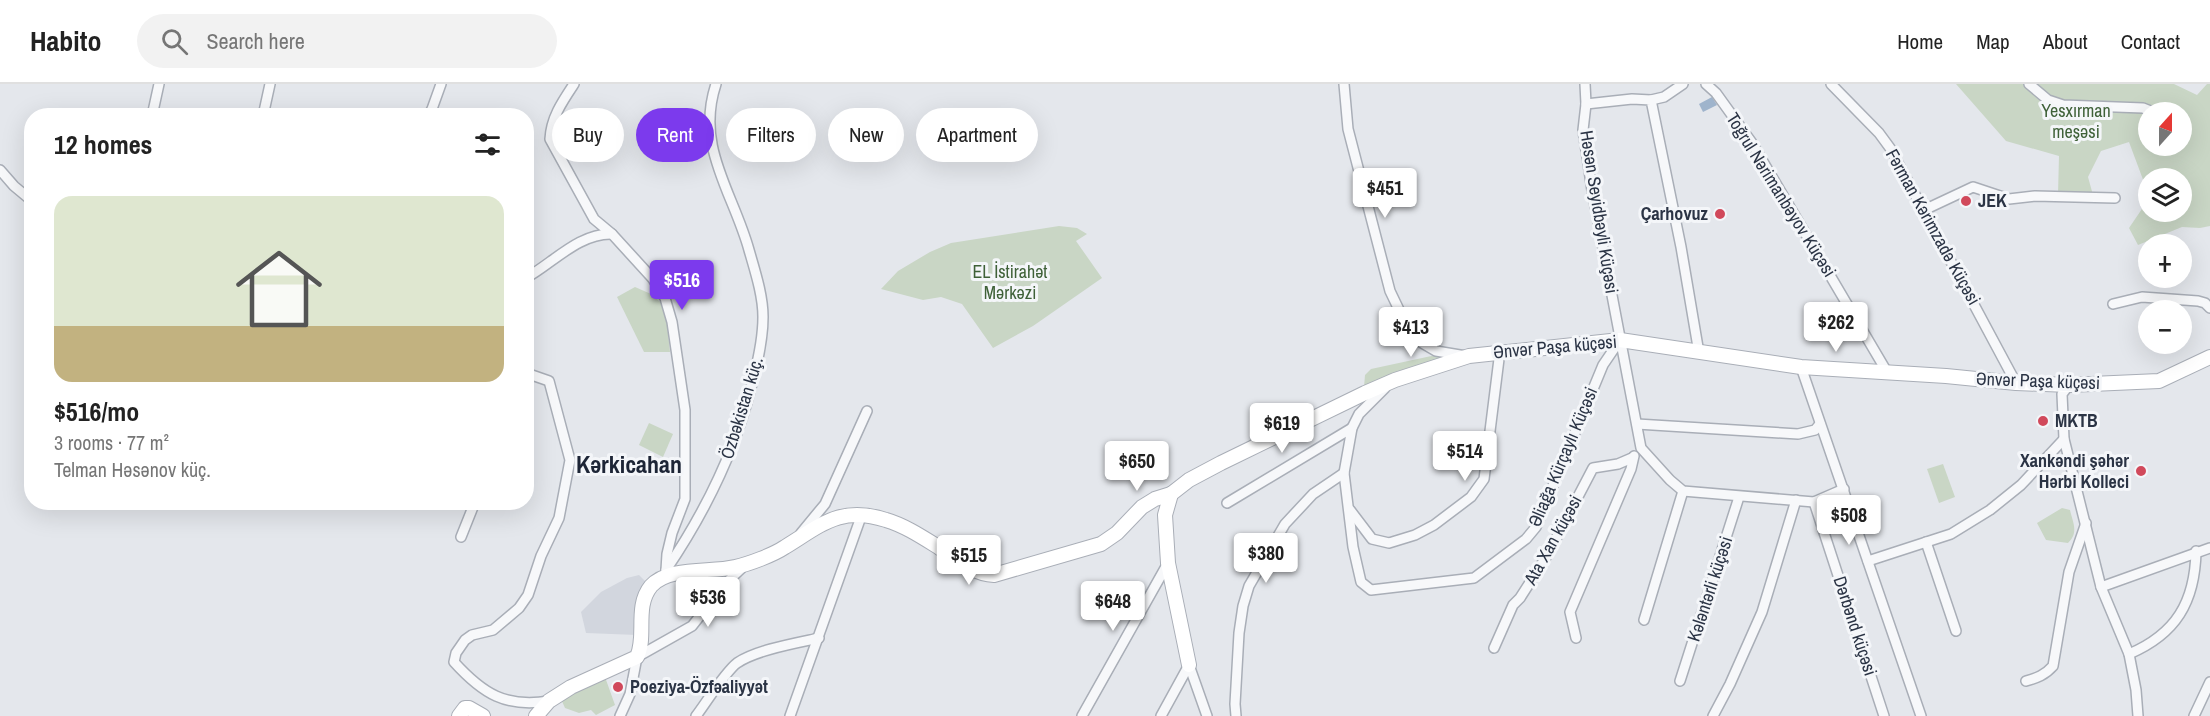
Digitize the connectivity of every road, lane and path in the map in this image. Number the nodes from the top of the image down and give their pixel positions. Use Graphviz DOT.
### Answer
graph roads {
  1 [pos="159,84"];
  2 [pos="270,84"];
  3 [pos="441,84"];
  4 [pos="574,84"];
  5 [pos="716,84"];
  6 [pos="1344,84"];
  7 [pos="1585,84"];
  8 [pos="1683,84"];
  9 [pos="1706,84"];
  10 [pos="1831,84"];
  11 [pos="2029,84"];
  12 [pos="1651,100"];
  13 [pos="1586,104"];
  14 [pos="154,108"];
  15 [pos="265,108"];
  16 [pos="432,108"];
  17 [pos="2138,108"];
  18 [pos="0,170"];
  19 [pos="24,194"];
  20 [pos="2115,198"];
  21 [pos="1924,210"];
  22 [pos="612,234"];
  23 [pos="534,273"];
  24 [pos="2113,304"];
  25 [pos="2210,308"];
  26 [pos="1620,340"];
  27 [pos="1500,351"];
  28 [pos="1699,353"];
  29 [pos="1469,356"];
  30 [pos="2210,357"];
  31 [pos="1801,367"];
  32 [pos="1887,372"];
  33 [pos="534,375"];
  34 [pos="1395,380"];
  35 [pos="2016,383"];
  36 [pos="2069,385"];
  37 [pos="867,411"];
  38 [pos="1637,424"];
  39 [pos="1820,424"];
  40 [pos="1352,428"];
  41 [pos="2064,439"];
  42 [pos="1641,448"];
  43 [pos="1632,458"];
  44 [pos="1344,473"];
  45 [pos="1844,489"];
  46 [pos="1683,491"];
  47 [pos="1171,494"];
  48 [pos="1739,497"];
  49 [pos="1796,500"];
  50 [pos="1814,502"];
  51 [pos="1227,503"];
  52 [pos="1348,507"];
  53 [pos="472,510"];
  54 [pos="862,514"];
  55 [pos="2086,523"];
  56 [pos="461,537"];
  57 [pos="798,537"];
  58 [pos="1926,543"];
  59 [pos="2210,548"];
  60 [pos="2196,551"];
  61 [pos="750,561"];
  62 [pos="1868,561"];
  63 [pos="1168,562"];
  64 [pos="663,575"];
  65 [pos="2101,587"];
  66 [pos="1644,620"];
  67 [pos="1956,631"];
  68 [pos="819,638"];
  69 [pos="1576,638"];
  70 [pos="1494,648"];
  71 [pos="2129,654"];
  72 [pos="637,657"];
  73 [pos="1189,665"];
  74 [pos="1680,681"];
  75 [pos="2026,681"];
  76 [pos="2210,682"];
  77 [pos="549,701"];
  78 [pos="1206,715"];
  79 [pos="459,716"];
  80 [pos="483,716"];
  81 [pos="537,716"];
  82 [pos="620,716"];
  83 [pos="696,716"];
  84 [pos="790,716"];
  85 [pos="1082,716"];
  86 [pos="1161,716"];
  87 [pos="1236,716"];
  88 [pos="1713,716"];
  89 [pos="1884,716"];
  90 [pos="1921,716"];
  91 [pos="2138,716"];
  92 [pos="2194,716"];
  1 -- 14 [label="street"];
  2 -- 15 [label="street"];
  3 -- 16 [label="street"];
  4 -- 22 [label="street"];
  5 -- 64 [label="street, Özbəkistan küç."];
  6 -- 29 [label="street"];
  7 -- 13 [label="street, Həsən Seyidbəyli Küçəsi"];
  8 -- 12 [label="street"];
  9 -- 32 [label="street, Toğrul Nərimanbəyov Küçəsi"];
  10 -- 21 [label="street, Fərman Kərimzadə Küçəsi"];
  11 -- 17 [label="street"];
  12 -- 13 [label="street"];
  12 -- 28 [label="street"];
  13 -- 26 [label="street, Həsən Seyidbəyli Küçəsi"];
  18 -- 19 [label="street"];
  20 -- 21 [label="street"];
  21 -- 35 [label="street, Fərman Kərimzadə Küçəsi"];
  22 -- 23 [label="street"];
  22 -- 64 [label="street"];
  24 -- 25 [label="street"];
  26 -- 27 [label="street, Ənvər Paşa küçəsi"];
  26 -- 28 [label="street, Ənvər Paşa küçəsi"];
  26 -- 38 [label="street, Həsən Seyidbəyli Küçəsi"];
  26 -- 52 [label="street, Əliağa Kürçaylı Küçəsi"];
  27 -- 29 [label="street, Ənvər Paşa küçəsi"];
  27 -- 52 [label="street"];
  28 -- 31 [label="street, Ənvər Paşa küçəsi"];
  29 -- 34 [label="street, Ənvər Paşa küçəsi"];
  30 -- 36 [label="street, Ənvər Paşa küçəsi"];
  31 -- 32 [label="street, Ənvər Paşa küçəsi"];
  31 -- 39 [label="street"];
  32 -- 35 [label="street, Ənvər Paşa küçəsi"];
  33 -- 77 [label="street"];
  34 -- 40 [label="street"];
  34 -- 47 [label="street, Ənvər Paşa küçəsi"];
  35 -- 36 [label="street, Ənvər Paşa küçəsi"];
  36 -- 41 [label="street"];
  37 -- 57 [label="street"];
  38 -- 39 [label="street"];
  38 -- 42 [label="street, Həsən Seyidbəyli Küçəsi"];
  39 -- 45 [label="street"];
  40 -- 44 [label="street, Əliağa Kürçaylı Küçəsi"];
  40 -- 51 [label="street"];
  41 -- 55 [label="street"];
  41 -- 58 [label="street"];
  42 -- 43 [label="street"];
  42 -- 46 [label="street"];
  43 -- 69 [label="street"];
  43 -- 70 [label="street, Ata Xan küçəsi"];
  44 -- 52 [label="street, Əliağa Kürçaylı Küçəsi"];
  44 -- 87 [label="street"];
  45 -- 50 [label="street"];
  45 -- 62 [label="street"];
  46 -- 48 [label="street"];
  46 -- 66 [label="street"];
  47 -- 54 [label="street, Ənvər Paşa küçəsi"];
  47 -- 63 [label="street"];
  48 -- 49 [label="street"];
  48 -- 74 [label="street, Kələntərli küçəsi"];
  49 -- 50 [label="street"];
  49 -- 88 [label="street"];
  50 -- 89 [label="street, Dərbənd küçəsi"];
  53 -- 56 [label="street"];
  54 -- 57 [label="street"];
  54 -- 68 [label="street"];
  55 -- 65 [label="street"];
  55 -- 75 [label="street"];
  57 -- 61 [label="street"];
  58 -- 62 [label="street"];
  58 -- 67 [label="street"];
  59 -- 60 [label="street"];
  60 -- 65 [label="street"];
  60 -- 71 [label="street"];
  61 -- 64 [label="street"];
  61 -- 72 [label="street"];
  62 -- 90 [label="street"];
  63 -- 73 [label="street"];
  63 -- 85 [label="street"];
  64 -- 72 [label="street"];
  65 -- 71 [label="street"];
  68 -- 83 [label="street"];
  68 -- 84 [label="street"];
  71 -- 91 [label="street"];
  72 -- 77 [label="street"];
  72 -- 82 [label="street"];
  73 -- 78 [label="street"];
  73 -- 86 [label="street"];
  76 -- 92 [label="street"];
  77 -- 81 [label="street"];
  79 -- 80 [label="street"];
}
